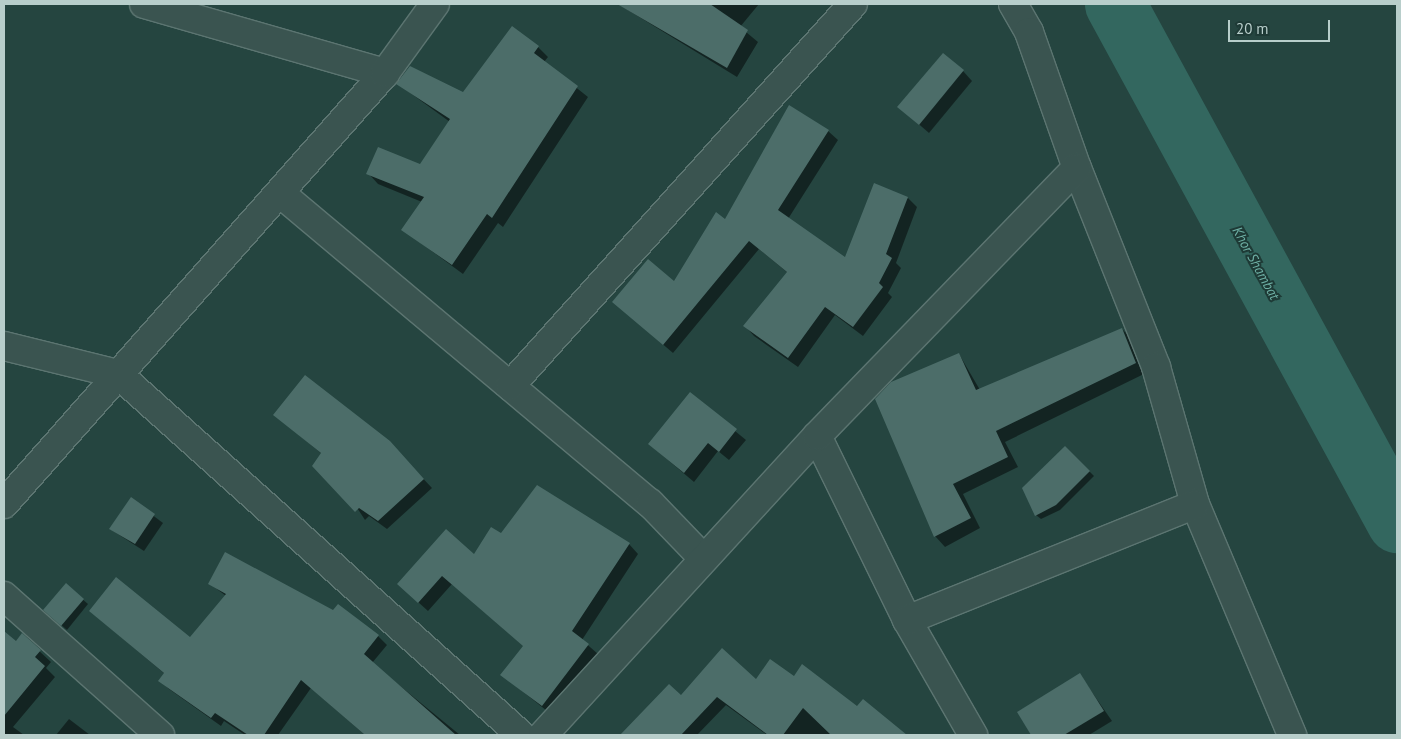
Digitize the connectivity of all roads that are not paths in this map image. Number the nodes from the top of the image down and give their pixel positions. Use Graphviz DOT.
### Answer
graph roads {
  1 [pos="144,4"];
  2 [pos="435,4"];
  3 [pos="853,4"];
  4 [pos="1013,4"];
  5 [pos="385,73"];
  6 [pos="1077,168"];
  7 [pos="280,193"];
  8 [pos="4,346"];
  9 [pos="118,374"];
  10 [pos="510,386"];
  11 [pos="817,436"];
  12 [pos="4,504"];
  13 [pos="1195,504"];
  14 [pos="703,558"];
  15 [pos="4,596"];
  16 [pos="908,620"];
  17 [pos="160,735"];
  18 [pos="521,735"];
  19 [pos="543,735"];
  20 [pos="974,735"];
  21 [pos="1292,735"];
  1 -- 5 [label="street"];
  2 -- 5 [label="street"];
  3 -- 10 [label="street"];
  4 -- 6 [label="street"];
  5 -- 7 [label="street"];
  6 -- 11 [label="street"];
  6 -- 13 [label="street"];
  7 -- 9 [label="street"];
  7 -- 10 [label="street"];
  8 -- 9 [label="street"];
  9 -- 12 [label="street"];
  9 -- 18 [label="street"];
  10 -- 14 [label="street"];
  11 -- 14 [label="street"];
  11 -- 16 [label="street"];
  13 -- 16 [label="street"];
  13 -- 21 [label="street"];
  14 -- 19 [label="street"];
  15 -- 17 [label="street"];
  16 -- 20 [label="street"];
}
